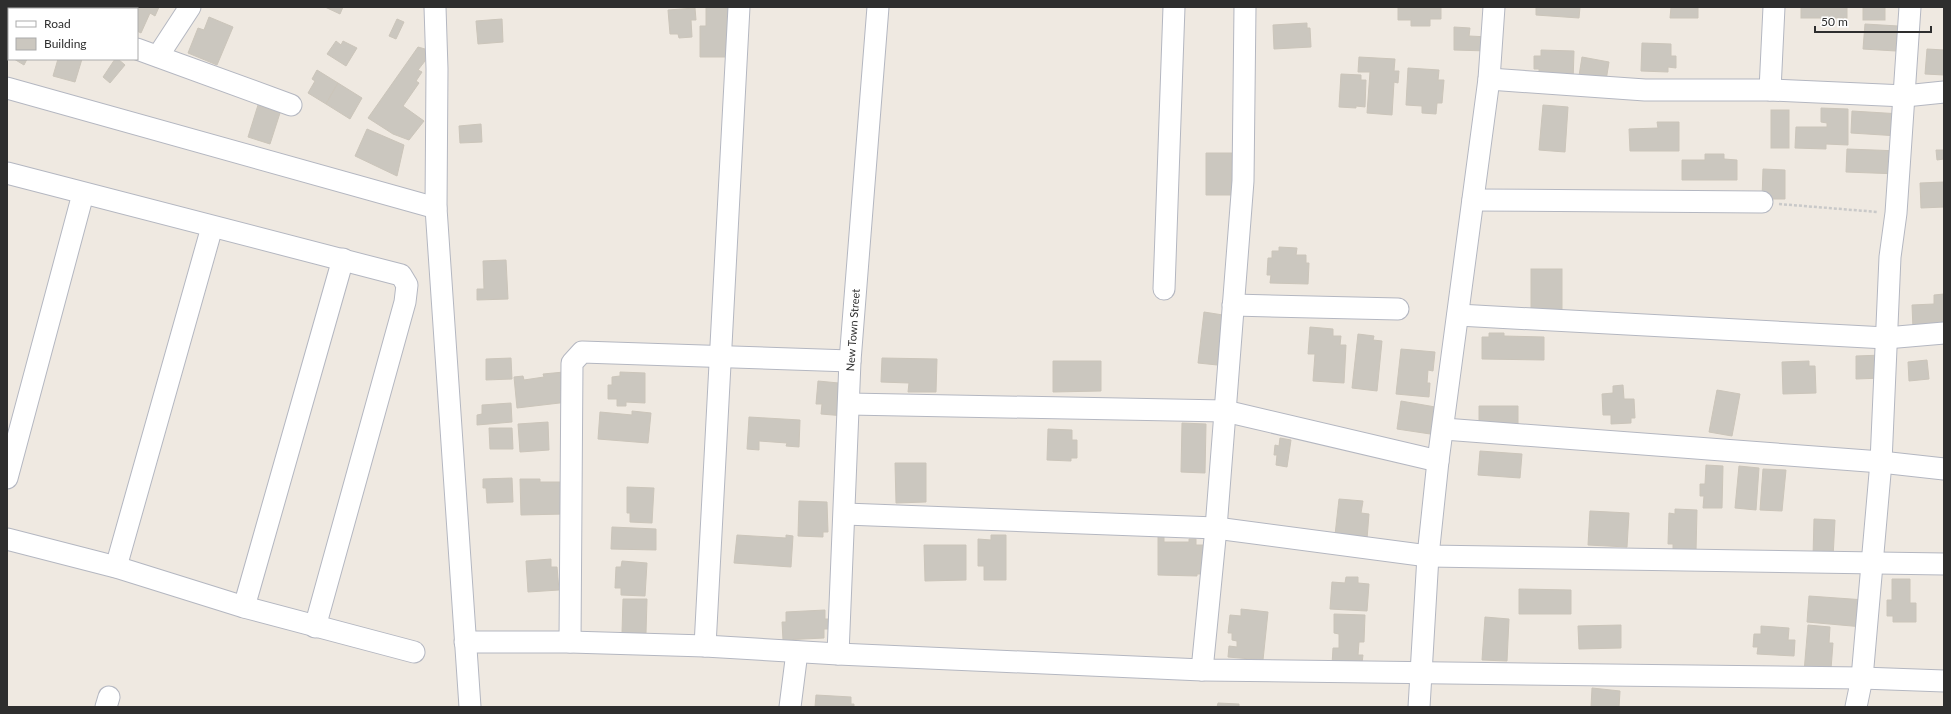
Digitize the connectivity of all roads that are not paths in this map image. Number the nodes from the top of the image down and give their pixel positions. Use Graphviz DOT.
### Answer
graph roads {
  1 [pos="190,7"];
  2 [pos="435,7"];
  3 [pos="739,7"];
  4 [pos="878,7"];
  5 [pos="1174,7"];
  6 [pos="1245,7"];
  7 [pos="1494,7"];
  8 [pos="1774,7"];
  9 [pos="1910,7"];
  10 [pos="138,48"];
  11 [pos="158,56"];
  12 [pos="1489,79"];
  13 [pos="7,88"];
  14 [pos="1770,90"];
  15 [pos="1944,92"];
  16 [pos="1905,96"];
  17 [pos="291,104"];
  18 [pos="7,173"];
  19 [pos="83,194"];
  20 [pos="1473,200"];
  21 [pos="1762,202"];
  22 [pos="436,208"];
  23 [pos="212,227"];
  24 [pos="343,259"];
  25 [pos="1164,289"];
  26 [pos="1234,305"];
  27 [pos="1398,309"];
  28 [pos="1458,315"];
  29 [pos="1944,333"];
  30 [pos="1886,338"];
  31 [pos="720,357"];
  32 [pos="850,361"];
  33 [pos="849,404"];
  34 [pos="1225,411"];
  35 [pos="1444,429"];
  36 [pos="1438,461"];
  37 [pos="1881,462"];
  38 [pos="1944,469"];
  39 [pos="7,478"];
  40 [pos="845,514"];
  41 [pos="1216,528"];
  42 [pos="7,539"];
  43 [pos="1428,556"];
  44 [pos="1872,562"];
  45 [pos="1944,564"];
  46 [pos="116,566"];
  47 [pos="244,608"];
  48 [pos="315,627"];
  49 [pos="465,642"];
  50 [pos="570,642"];
  51 [pos="705,646"];
  52 [pos="414,652"];
  53 [pos="797,652"];
  54 [pos="838,654"];
  55 [pos="1202,670"];
  56 [pos="1422,674"];
  57 [pos="1862,678"];
  58 [pos="1944,680"];
  59 [pos="470,707"];
  60 [pos="790,707"];
  61 [pos="1418,707"];
  62 [pos="1856,707"];
  1 -- 11 [label="street"];
  2 -- 22 [label="street"];
  3 -- 31 [label="street"];
  4 -- 32 [label="street, New Town Street"];
  5 -- 25 [label="street"];
  6 -- 26 [label="street"];
  7 -- 12 [label="street"];
  8 -- 14 [label="street"];
  9 -- 16 [label="street"];
  10 -- 11 [label="street"];
  11 -- 17 [label="street"];
  12 -- 14 [label="street"];
  12 -- 20 [label="street"];
  13 -- 22 [label="street"];
  14 -- 16 [label="street"];
  15 -- 16 [label="street"];
  16 -- 30 [label="street"];
  18 -- 19 [label="street"];
  19 -- 23 [label="street"];
  19 -- 39 [label="street"];
  20 -- 21 [label="street"];
  20 -- 28 [label="street"];
  22 -- 49 [label="street"];
  23 -- 24 [label="street"];
  23 -- 46 [label="street"];
  24 -- 47 [label="street"];
  24 -- 48 [label="street"];
  26 -- 27 [label="street"];
  26 -- 34 [label="street"];
  28 -- 30 [label="street"];
  28 -- 35 [label="street"];
  29 -- 30 [label="street"];
  30 -- 37 [label="street"];
  31 -- 32 [label="street"];
  31 -- 50 [label="street"];
  31 -- 51 [label="street"];
  32 -- 33 [label="street, New Town Street"];
  33 -- 34 [label="street"];
  33 -- 40 [label="street, New Town Street"];
  34 -- 36 [label="street"];
  34 -- 41 [label="street"];
  35 -- 36 [label="street"];
  35 -- 37 [label="street"];
  36 -- 43 [label="street"];
  37 -- 38 [label="street"];
  37 -- 44 [label="street"];
  40 -- 41 [label="street"];
  40 -- 54 [label="street, New Town Street"];
  41 -- 43 [label="street"];
  41 -- 55 [label="street"];
  42 -- 46 [label="street"];
  43 -- 44 [label="street"];
  43 -- 56 [label="street"];
  44 -- 45 [label="street"];
  44 -- 57 [label="street"];
  46 -- 47 [label="street"];
  47 -- 48 [label="street"];
  48 -- 52 [label="street"];
  49 -- 50 [label="street"];
  49 -- 59 [label="street"];
  50 -- 51 [label="street"];
  51 -- 53 [label="street"];
  53 -- 54 [label="street"];
  53 -- 60 [label="street"];
  54 -- 55 [label="street"];
  55 -- 56 [label="street"];
  56 -- 57 [label="street"];
  56 -- 61 [label="street"];
  57 -- 58 [label="street"];
  57 -- 62 [label="street"];
}
